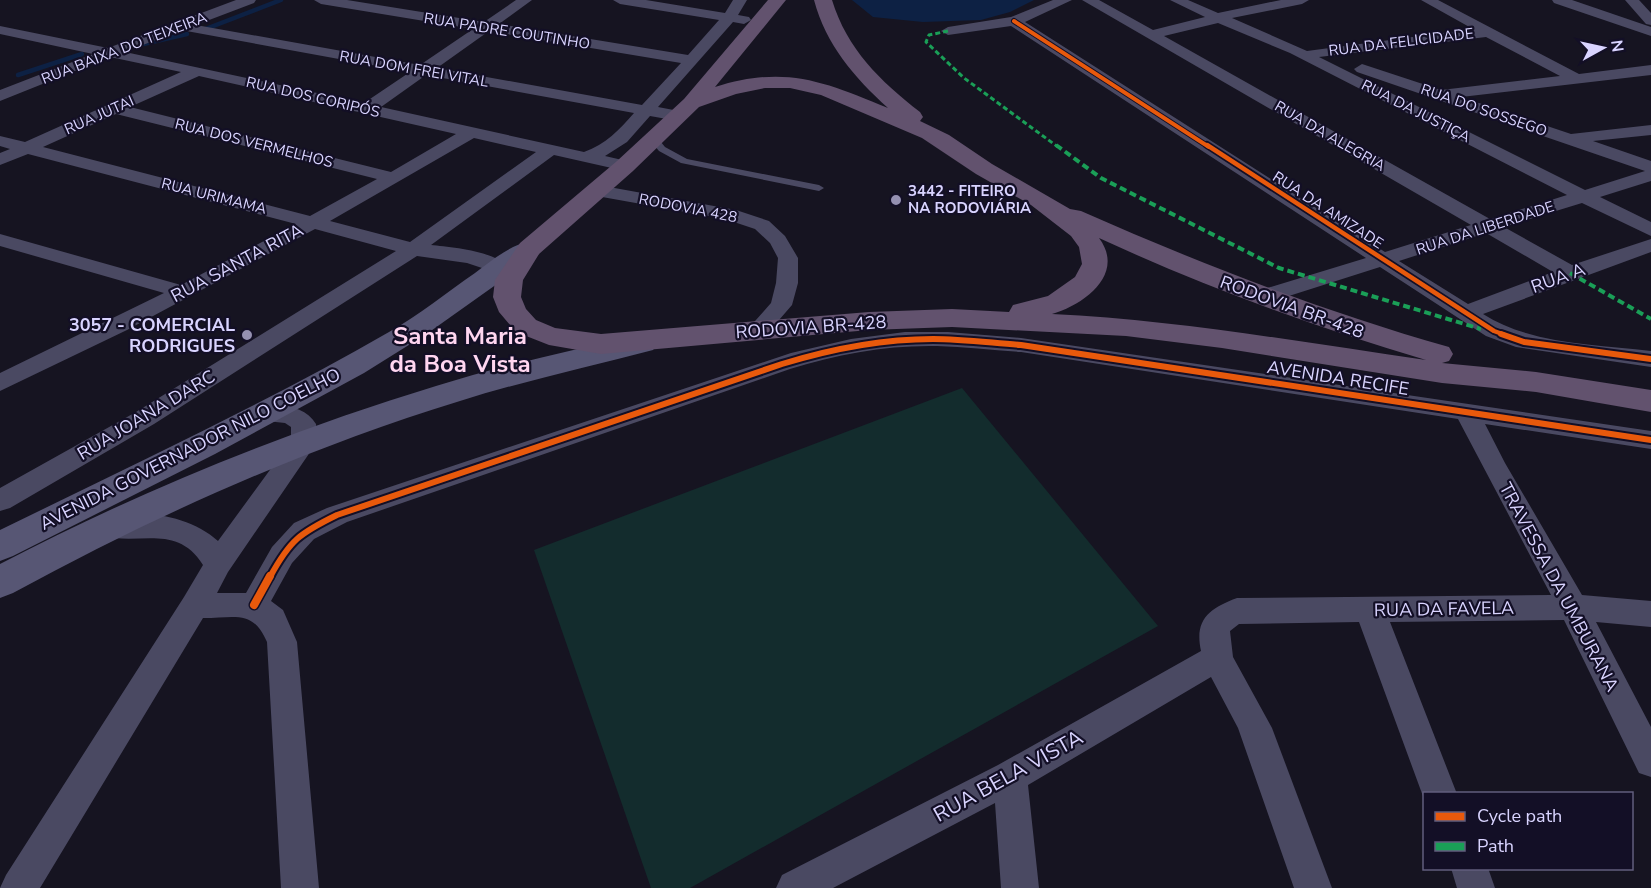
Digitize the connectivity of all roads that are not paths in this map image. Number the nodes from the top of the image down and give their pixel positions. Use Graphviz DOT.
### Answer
graph roads {
  1 [pos="321,0"];
  2 [pos="525,0"];
  3 [pos="620,0"];
  4 [pos="740,0"];
  5 [pos="777,0"];
  6 [pos="823,0"];
  7 [pos="1065,0"];
  8 [pos="1089,0"];
  9 [pos="1177,0"];
  10 [pos="1302,0"];
  11 [pos="1428,0"];
  12 [pos="1558,0"];
  13 [pos="1632,0"];
  14 [pos="242,1"];
  15 [pos="730,17"];
  16 [pos="1214,18"];
  17 [pos="1014,21"];
  18 [pos="1651,21"];
  19 [pos="759,24"];
  20 [pos="180,26"];
  21 [pos="486,28"];
  22 [pos="0,30"];
  23 [pos="948,31"];
  24 [pos="1488,32"];
  25 [pos="1651,32"];
  26 [pos="1152,34"];
  27 [pos="1282,42"];
  28 [pos="108,52"];
  29 [pos="1313,53"];
  30 [pos="693,60"];
  31 [pos="197,70"];
  32 [pos="1651,70"];
  33 [pos="422,71"];
  34 [pos="0,78"];
  35 [pos="1577,80"];
  36 [pos="30,84"];
  37 [pos="1437,95"];
  38 [pos="0,96"];
  39 [pos="1403,105"];
  40 [pos="113,108"];
  41 [pos="685,109"];
  42 [pos="365,110"];
  43 [pos="648,110"];
  44 [pos="1651,130"];
  45 [pos="470,133"];
  46 [pos="934,135"];
  47 [pos="653,138"];
  48 [pos="1570,139"];
  49 [pos="0,141"];
  50 [pos="27,147"];
  51 [pos="550,150"];
  52 [pos="583,158"];
  53 [pos="0,160"];
  54 [pos="625,166"];
  55 [pos="1651,167"];
  56 [pos="1651,175"];
  57 [pos="394,178"];
  58 [pos="819,188"];
  59 [pos="598,191"];
  60 [pos="1584,196"];
  61 [pos="1056,208"];
  62 [pos="314,221"];
  63 [pos="1488,227"];
  64 [pos="1651,230"];
  65 [pos="0,240"];
  66 [pos="1651,245"];
  67 [pos="413,249"];
  68 [pos="528,249"];
  69 [pos="1384,261"];
  70 [pos="497,267"];
  71 [pos="1570,273"];
  72 [pos="184,292"];
  73 [pos="1262,297"];
  74 [pos="1465,313"];
  75 [pos="952,318"];
  76 [pos="758,330"];
  77 [pos="644,342"];
  78 [pos="1651,359"];
  79 [pos="6,376"];
  80 [pos="1536,382"];
  81 [pos="1651,400"];
  82 [pos="1467,413"];
  83 [pos="266,414"];
  84 [pos="1651,440"];
  85 [pos="304,442"];
  86 [pos="0,501"];
  87 [pos="105,528"];
  88 [pos="0,546"];
  89 [pos="218,564"];
  90 [pos="1,579"];
  91 [pos="254,604"];
  92 [pos="195,606"];
  93 [pos="1573,607"];
  94 [pos="1370,610"];
  95 [pos="1651,614"];
  96 [pos="1218,657"];
  97 [pos="1651,762"];
  98 [pos="1010,777"];
  99 [pos="1439,792"];
  100 [pos="1470,870"];
  101 [pos="19,888"];
  102 [pos="300,888"];
  103 [pos="795,888"];
  104 [pos="1020,888"];
  105 [pos="1313,888"];
  106 [pos="1476,888"];
  1 -- 21 [label="street, RUA PADRE COUTINHO"];
  2 -- 21 [label="street"];
  3 -- 15 [label="street"];
  4 -- 15 [label="street"];
  5 -- 19 [label="highway, RODOVIA BR-428"];
  6 -- 46 [label="highway"];
  7 -- 17 [label="street"];
  8 -- 26 [label="street, RUA DA ALEGRIA"];
  9 -- 16 [label="street, RUA DA JUSTIÇA"];
  10 -- 16 [label="street"];
  11 -- 24 [label="street"];
  12 -- 25 [label="street"];
  13 -- 18 [label="street"];
  14 -- 20 [label="street, RUA BAIXA DO TEIXEIRA"];
  15 -- 19 [label="street"];
  15 -- 30 [label="street"];
  16 -- 26 [label="street"];
  16 -- 27 [label="street, RUA DA JUSTIÇA"];
  17 -- 23 [label="street"];
  17 -- 69 [label="street, RUA DA AMIZADE"];
  19 -- 41 [label="highway, RODOVIA BR-428"];
  20 -- 28 [label="street, RUA BAIXA DO TEIXEIRA"];
  20 -- 33 [label="street, RUA DOM FREI VITAL"];
  21 -- 30 [label="street, RUA PADRE COUTINHO"];
  21 -- 33 [label="street"];
  22 -- 28 [label="street, RUA DOS CORIPÓS"];
  24 -- 29 [label="street, RUA DA FELICIDADE"];
  24 -- 35 [label="street"];
  26 -- 63 [label="street, RUA DA ALEGRIA"];
  27 -- 29 [label="street, RUA DO SOSSEGO"];
  27 -- 39 [label="street, RUA DA JUSTIÇA"];
  28 -- 31 [label="street, RUA DOS CORIPÓS"];
  28 -- 36 [label="street, RUA BAIXA DO TEIXEIRA"];
  29 -- 37 [label="street, RUA DO SOSSEGO"];
  30 -- 43 [label="street"];
  31 -- 40 [label="street, RUA JUTAI"];
  31 -- 42 [label="street, RUA DOS CORIPÓS"];
  32 -- 35 [label="street"];
  33 -- 42 [label="street"];
  33 -- 43 [label="street, RUA DOM FREI VITAL"];
  34 -- 36 [label="street"];
  35 -- 37 [label="street"];
  36 -- 38 [label="street, RUA BAIXA DO TEIXEIRA"];
  37 -- 39 [label="street"];
  37 -- 48 [label="street, RUA DO SOSSEGO"];
  39 -- 60 [label="street, RUA DA JUSTIÇA"];
  40 -- 50 [label="street, RUA JUTAI"];
  40 -- 57 [label="street, RUA DOS VERMELHOS"];
  41 -- 43 [label="street, RUA DOM FREI VITAL"];
  41 -- 46 [label="highway"];
  41 -- 47 [label="highway, RODOVIA BR-428"];
  42 -- 45 [label="street, RUA DOS CORIPÓS"];
  43 -- 52 [label="street"];
  44 -- 48 [label="street"];
  45 -- 51 [label="street, RUA DOS CORIPÓS"];
  45 -- 57 [label="street, RUA SANTA RITA"];
  46 -- 61 [label="highway"];
  47 -- 54 [label="highway, RODOVIA BR-428"];
  47 -- 58 [label="lane"];
  48 -- 55 [label="street, RUA DO SOSSEGO"];
  49 -- 50 [label="street, RUA URIMAMA"];
  50 -- 53 [label="street, RUA JUTAI"];
  50 -- 62 [label="street, RUA URIMAMA"];
  51 -- 52 [label="street, RUA DOS CORIPÓS"];
  51 -- 67 [label="street, RUA JOANA DARC"];
  52 -- 54 [label="street, RUA DOS CORIPÓS"];
  54 -- 59 [label="highway, RODOVIA BR-428"];
  56 -- 60 [label="street, RUA DA LIBERDADE"];
  57 -- 62 [label="street, RUA SANTA RITA"];
  59 -- 68 [label="highway, RODOVIA BR-428"];
  59 -- 76 [label="street, RODOVIA 428"];
  60 -- 63 [label="street, RUA DA LIBERDADE"];
  60 -- 64 [label="street, RUA DA JUSTIÇA"];
  61 -- 73 [label="highway, RODOVIA BR-428"];
  61 -- 75 [label="highway"];
  62 -- 67 [label="street, RUA URIMAMA"];
  62 -- 72 [label="street, RUA SANTA RITA"];
  63 -- 69 [label="street, RUA DA LIBERDADE"];
  63 -- 71 [label="street, RUA DA ALEGRIA"];
  65 -- 72 [label="street"];
  66 -- 71 [label="street, RUA A"];
  67 -- 70 [label="street, RUA URIMAMA"];
  67 -- 86 [label="street, RUA JOANA DARC"];
  68 -- 70 [label="main road, AVENIDA GOVERNADOR NILO COELHO"];
  68 -- 77 [label="highway, RODOVIA BR-428"];
  69 -- 73 [label="street, RUA DA LIBERDADE"];
  69 -- 74 [label="street, RUA DA AMIZADE"];
  70 -- 83 [label="main road, AVENIDA GOVERNADOR NILO COELHO"];
  71 -- 74 [label="street, RUA A"];
  72 -- 79 [label="street, RUA SANTA RITA"];
  73 -- 80 [label="highway, RODOVIA BR-428"];
  74 -- 78 [label="street, RUA DA AMIZADE"];
  75 -- 76 [label="highway, RODOVIA BR-428"];
  75 -- 80 [label="highway, RODOVIA BR-428"];
  76 -- 77 [label="highway, RODOVIA BR-428"];
  77 -- 85 [label="main road, AVENIDA GOVERNADOR NILO COELHO"];
  80 -- 81 [label="highway, RODOVIA BR-428"];
  82 -- 84 [label="street, AVENIDA RECIFE"];
  82 -- 91 [label="street, AVENIDA RECIFE"];
  82 -- 93 [label="street, TRAVESSA DA UMBURANA"];
  83 -- 85 [label="street"];
  83 -- 88 [label="main road, AVENIDA GOVERNADOR NILO COELHO"];
  85 -- 87 [label="main road, AVENIDA GOVERNADOR NILO COELHO"];
  85 -- 89 [label="street"];
  87 -- 89 [label="street"];
  87 -- 90 [label="main road, AVENIDA GOVERNADOR NILO COELHO"];
  89 -- 92 [label="street"];
  91 -- 92 [label="street"];
  91 -- 102 [label="street"];
  92 -- 101 [label="street"];
  93 -- 94 [label="street, RUA DA FAVELA"];
  93 -- 95 [label="street, RUA DA FAVELA"];
  93 -- 97 [label="street, TRAVESSA DA UMBURANA"];
  94 -- 96 [label="street, RUA DA FAVELA"];
  94 -- 99 [label="street"];
  96 -- 98 [label="street, RUA BELA VISTA"];
  96 -- 105 [label="street"];
  98 -- 103 [label="street, RUA BELA VISTA"];
  98 -- 104 [label="street"];
  100 -- 106 [label="street"];
}
